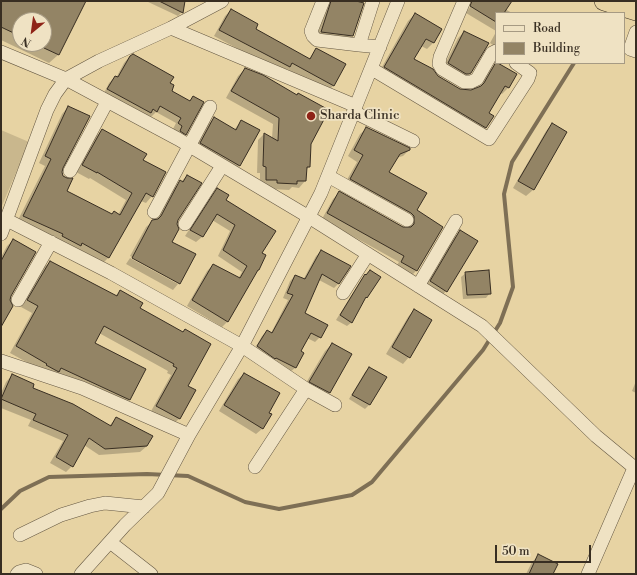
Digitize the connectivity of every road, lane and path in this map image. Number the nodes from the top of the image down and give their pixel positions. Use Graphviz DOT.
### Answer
graph roads {
  1 [pos="222,1"];
  2 [pos="323,1"];
  3 [pos="373,1"];
  4 [pos="398,1"];
  5 [pos="464,1"];
  6 [pos="604,1"];
  7 [pos="635,11"];
  8 [pos="172,28"];
  9 [pos="636,32"];
  10 [pos="360,45"];
  11 [pos="380,47"];
  12 [pos="636,51"];
  13 [pos="1,52"];
  14 [pos="495,52"];
  15 [pos="517,64"];
  16 [pos="372,69"];
  17 [pos="66,79"];
  18 [pos="107,102"];
  19 [pos="210,107"];
  20 [pos="355,109"];
  21 [pos="413,141"];
  22 [pos="189,146"];
  23 [pos="222,166"];
  24 [pos="70,171"];
  25 [pos="328,176"];
  26 [pos="154,212"];
  27 [pos="309,217"];
  28 [pos="7,220"];
  29 [pos="407,220"];
  30 [pos="456,221"];
  31 [pos="185,224"];
  32 [pos="1,234"];
  33 [pos="51,242"];
  34 [pos="368,254"];
  35 [pos="418,286"];
  36 [pos="344,293"];
  37 [pos="18,300"];
  38 [pos="242,346"];
  39 [pos="1,361"];
  40 [pos="306,389"];
  41 [pos="335,405"];
  42 [pos="189,434"];
  43 [pos="255,467"];
  44 [pos="635,468"];
  45 [pos="144,507"];
  46 [pos="20,535"];
  47 [pos="110,542"];
  48 [pos="17,574"];
  49 [pos="36,574"];
  50 [pos="81,574"];
  51 [pos="151,574"];
  52 [pos="588,574"];
  1 -- 8 [label="street"];
  2 -- 10 [label="street"];
  3 -- 10 [label="street"];
  4 -- 11 [label="street"];
  5 -- 14 [label="street"];
  6 -- 7 [label="highway"];
  8 -- 17 [label="street"];
  8 -- 20 [label="street"];
  9 -- 12 [label="street"];
  10 -- 11 [label="street"];
  11 -- 16 [label="street"];
  13 -- 17 [label="street"];
  15 -- 16 [label="street"];
  16 -- 20 [label="street"];
  17 -- 18 [label="street"];
  17 -- 28 [label="street"];
  18 -- 22 [label="street"];
  18 -- 24 [label="street"];
  19 -- 22 [label="street"];
  20 -- 21 [label="street"];
  20 -- 25 [label="street"];
  22 -- 23 [label="street"];
  22 -- 26 [label="street"];
  23 -- 27 [label="street"];
  23 -- 31 [label="street"];
  25 -- 27 [label="street"];
  25 -- 29 [label="street"];
  27 -- 34 [label="street"];
  27 -- 38 [label="street"];
  28 -- 32 [label="street"];
  28 -- 33 [label="street"];
  30 -- 35 [label="street"];
  33 -- 37 [label="street"];
  33 -- 38 [label="street"];
  34 -- 35 [label="street"];
  34 -- 36 [label="street"];
  35 -- 44 [label="street"];
  38 -- 40 [label="street"];
  38 -- 42 [label="street"];
  39 -- 42 [label="street"];
  40 -- 41 [label="street"];
  40 -- 43 [label="street"];
  42 -- 45 [label="street"];
  44 -- 52 [label="street"];
  45 -- 46 [label="street"];
  45 -- 47 [label="street"];
  47 -- 50 [label="street"];
  47 -- 51 [label="street"];
  48 -- 49 [label="street"];
}
